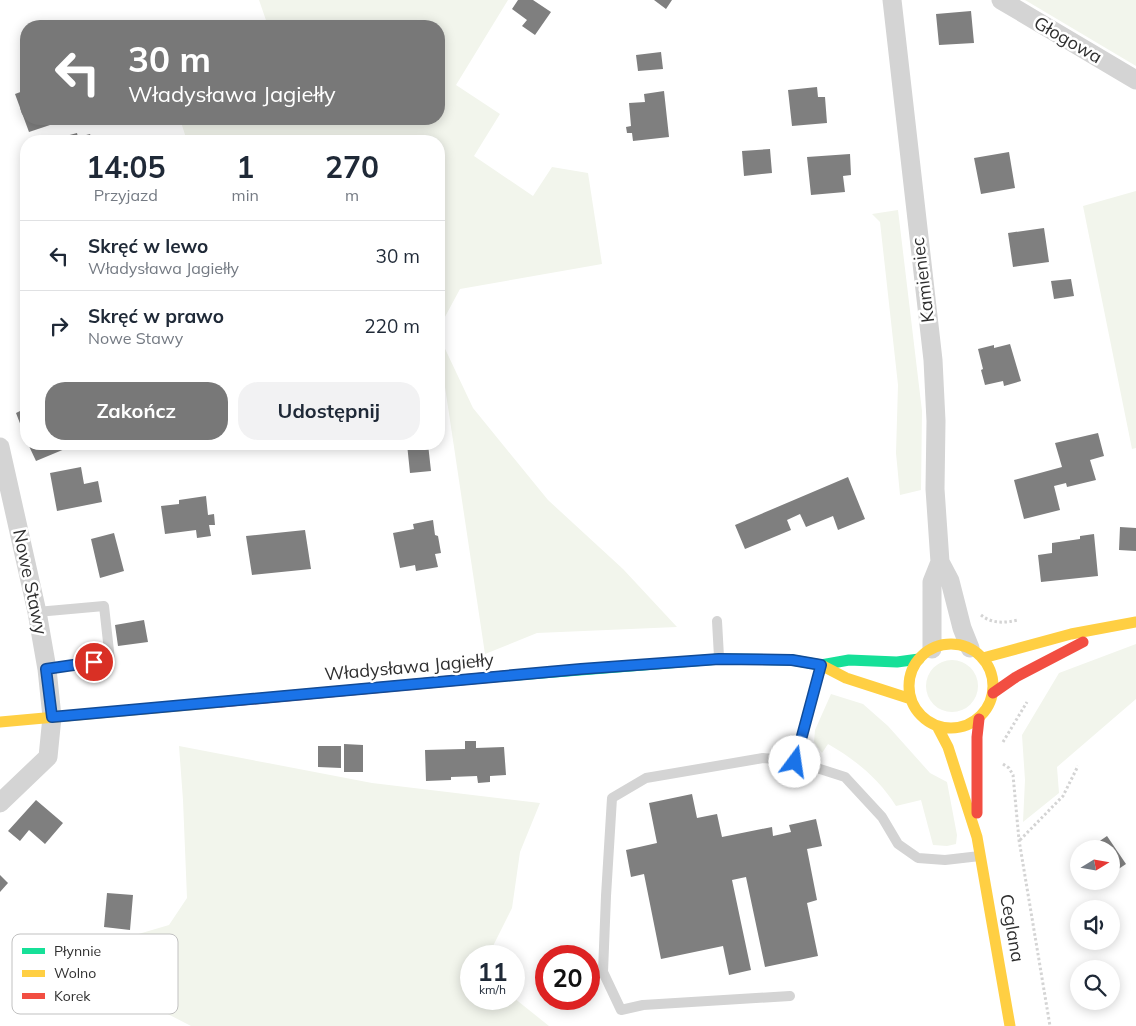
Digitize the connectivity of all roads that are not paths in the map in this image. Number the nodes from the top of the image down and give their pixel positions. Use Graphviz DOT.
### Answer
graph roads {
  1 [pos="892,0"];
  2 [pos="1001,0"];
  3 [pos="1136,80"];
  4 [pos="0,447"];
  5 [pos="940,562"];
  6 [pos="38,612"];
  7 [pos="717,621"];
  8 [pos="1136,622"];
  9 [pos="1111,627"];
  10 [pos="976,653"];
  11 [pos="925,654"];
  12 [pos="719,659"];
  13 [pos="821,665"];
  14 [pos="46,669"];
  15 [pos="993,693"];
  16 [pos="911,699"];
  17 [pos="52,717"];
  18 [pos="979,719"];
  19 [pos="0,722"];
  20 [pos="937,726"];
  21 [pos="795,762"];
  22 [pos="0,804"];
  23 [pos="976,837"];
  24 [pos="981,856"];
  25 [pos="790,996"];
  26 [pos="1010,1026"];
  1 -- 5 [label="street, Kamieniec"];
  2 -- 3 [label="street, Głogowa"];
  4 -- 6 [label="street, Nowe Stawy"];
  5 -- 10 [label="street, Kamieniec"];
  5 -- 11 [label="street, Kamieniec"];
  6 -- 14 [label="street, Nowe Stawy"];
  6 -- 14 [label="lane"];
  7 -- 12 [label="lane"];
  8 -- 9 [label="street"];
  9 -- 10 [label="street"];
  9 -- 15 [label="street"];
  10 -- 11 [label="street"];
  10 -- 15 [label="street"];
  11 -- 13 [label="street, Władysława Jagiełły"];
  11 -- 16 [label="street"];
  12 -- 13 [label="street, Władysława Jagiełły"];
  12 -- 17 [label="street, Władysława Jagiełły"];
  13 -- 16 [label="street, Władysława Jagiełły"];
  13 -- 21 [label="lane"];
  14 -- 17 [label="street, Nowe Stawy"];
  15 -- 18 [label="street"];
  16 -- 20 [label="street"];
  17 -- 19 [label="street, Władysława Jagiełły"];
  17 -- 22 [label="street, Nowe Stawy"];
  18 -- 20 [label="street"];
  18 -- 23 [label="street, Ceglana"];
  20 -- 23 [label="street, Ceglana"];
  21 -- 24 [label="lane"];
  21 -- 25 [label="lane"];
  23 -- 24 [label="street, Ceglana"];
  24 -- 26 [label="street, Ceglana"];
}
